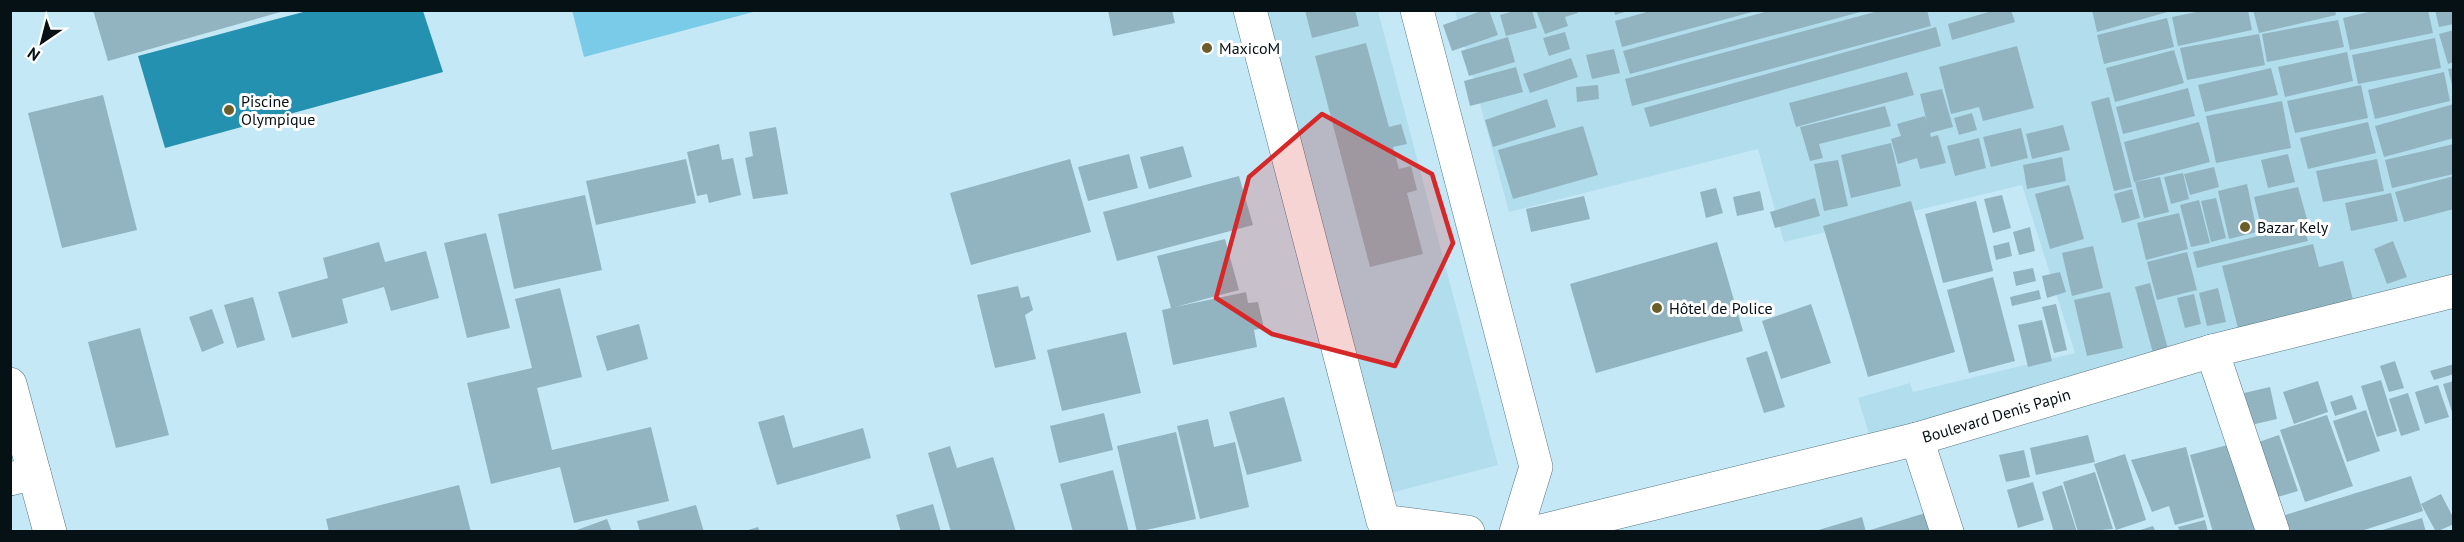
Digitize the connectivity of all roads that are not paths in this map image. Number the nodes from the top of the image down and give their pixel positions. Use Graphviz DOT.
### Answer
graph roads {
  1 [pos="1250,10"];
  2 [pos="1416,10"];
  3 [pos="2454,291"];
  4 [pos="2212,351"];
  5 [pos="10,384"];
  6 [pos="1917,439"];
  7 [pos="22,476"];
  8 [pos="50,531"];
  9 [pos="1468,531"];
  10 [pos="1516,531"];
  11 [pos="1537,531"];
  12 [pos="1947,531"];
  13 [pos="2273,531"];
  1 -- 9 [label="street"];
  2 -- 10 [label="street"];
  3 -- 4 [label="street, Boulevard Denis Papin"];
  4 -- 6 [label="street, Boulevard Denis Papin"];
  4 -- 13 [label="street"];
  5 -- 7 [label="street"];
  6 -- 11 [label="street, Boulevard Denis Papin"];
  6 -- 12 [label="street"];
  7 -- 8 [label="street"];
}
